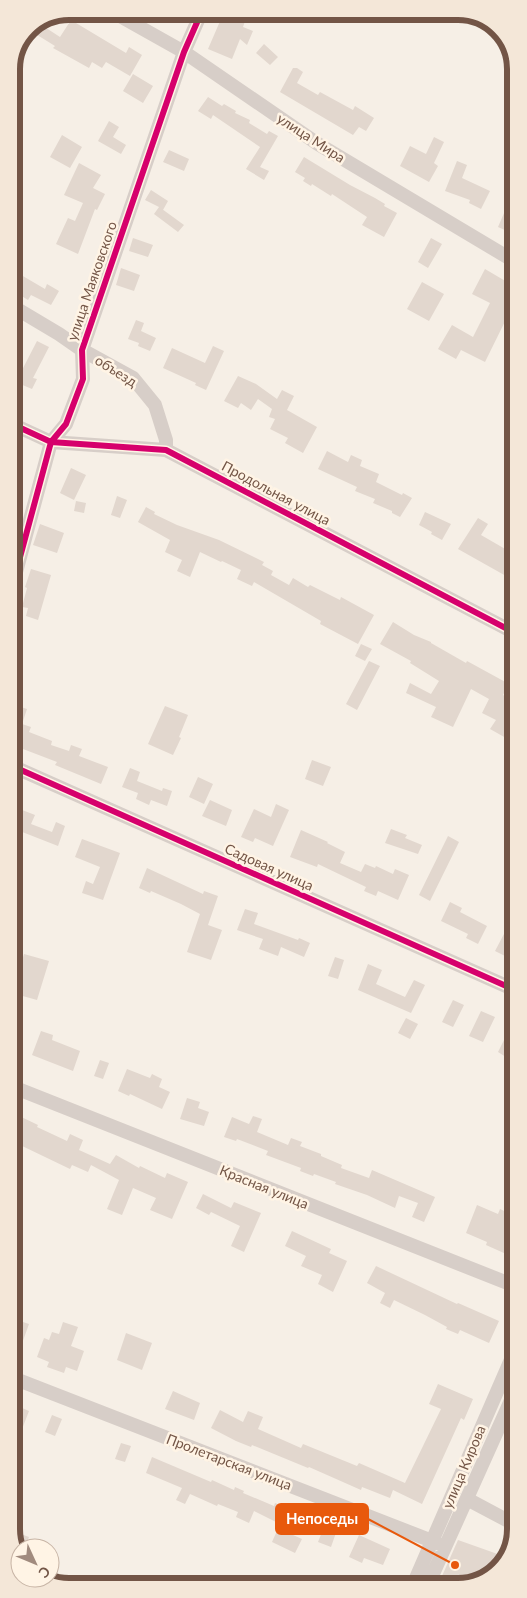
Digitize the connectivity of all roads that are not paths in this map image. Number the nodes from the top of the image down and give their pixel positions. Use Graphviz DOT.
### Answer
graph roads {
  1 [pos="127,20"];
  2 [pos="198,20"];
  3 [pos="184,52"];
  4 [pos="507,256"];
  5 [pos="20,311"];
  6 [pos="82,350"];
  7 [pos="20,428"];
  8 [pos="51,442"];
  9 [pos="166,450"];
  10 [pos="20,557"];
  11 [pos="507,629"];
  12 [pos="20,770"];
  13 [pos="507,986"];
  14 [pos="20,1090"];
  15 [pos="507,1283"];
  16 [pos="507,1370"];
  17 [pos="20,1381"];
  18 [pos="507,1409"];
  19 [pos="467,1499"];
  20 [pos="507,1520"];
  21 [pos="438,1543"];
  22 [pos="417,1578"];
  23 [pos="430,1578"];
  1 -- 3 [label="street, улица Мира"];
  2 -- 3 [label="street, улица Маяковского"];
  3 -- 4 [label="street, улица Мира"];
  3 -- 6 [label="street, улица Маяковского"];
  5 -- 6 [label="street, объезд"];
  6 -- 8 [label="street, улица Маяковского"];
  6 -- 9 [label="street, объезд"];
  7 -- 8 [label="street, Продольная улица"];
  8 -- 9 [label="street, Продольная улица"];
  8 -- 10 [label="street, улица Маяковского"];
  9 -- 11 [label="street, Продольная улица"];
  12 -- 13 [label="street, Садовая улица"];
  14 -- 15 [label="street, Красная улица"];
  16 -- 21 [label="street, улица Кирова"];
  17 -- 21 [label="street, Пролетарская улица"];
  18 -- 19 [label="street, улица Кирова"];
  19 -- 20 [label="street"];
  19 -- 21 [label="street, улица Кирова"];
  21 -- 22 [label="street, улица Кирова"];
  21 -- 23 [label="street, улица Кирова"];
}
